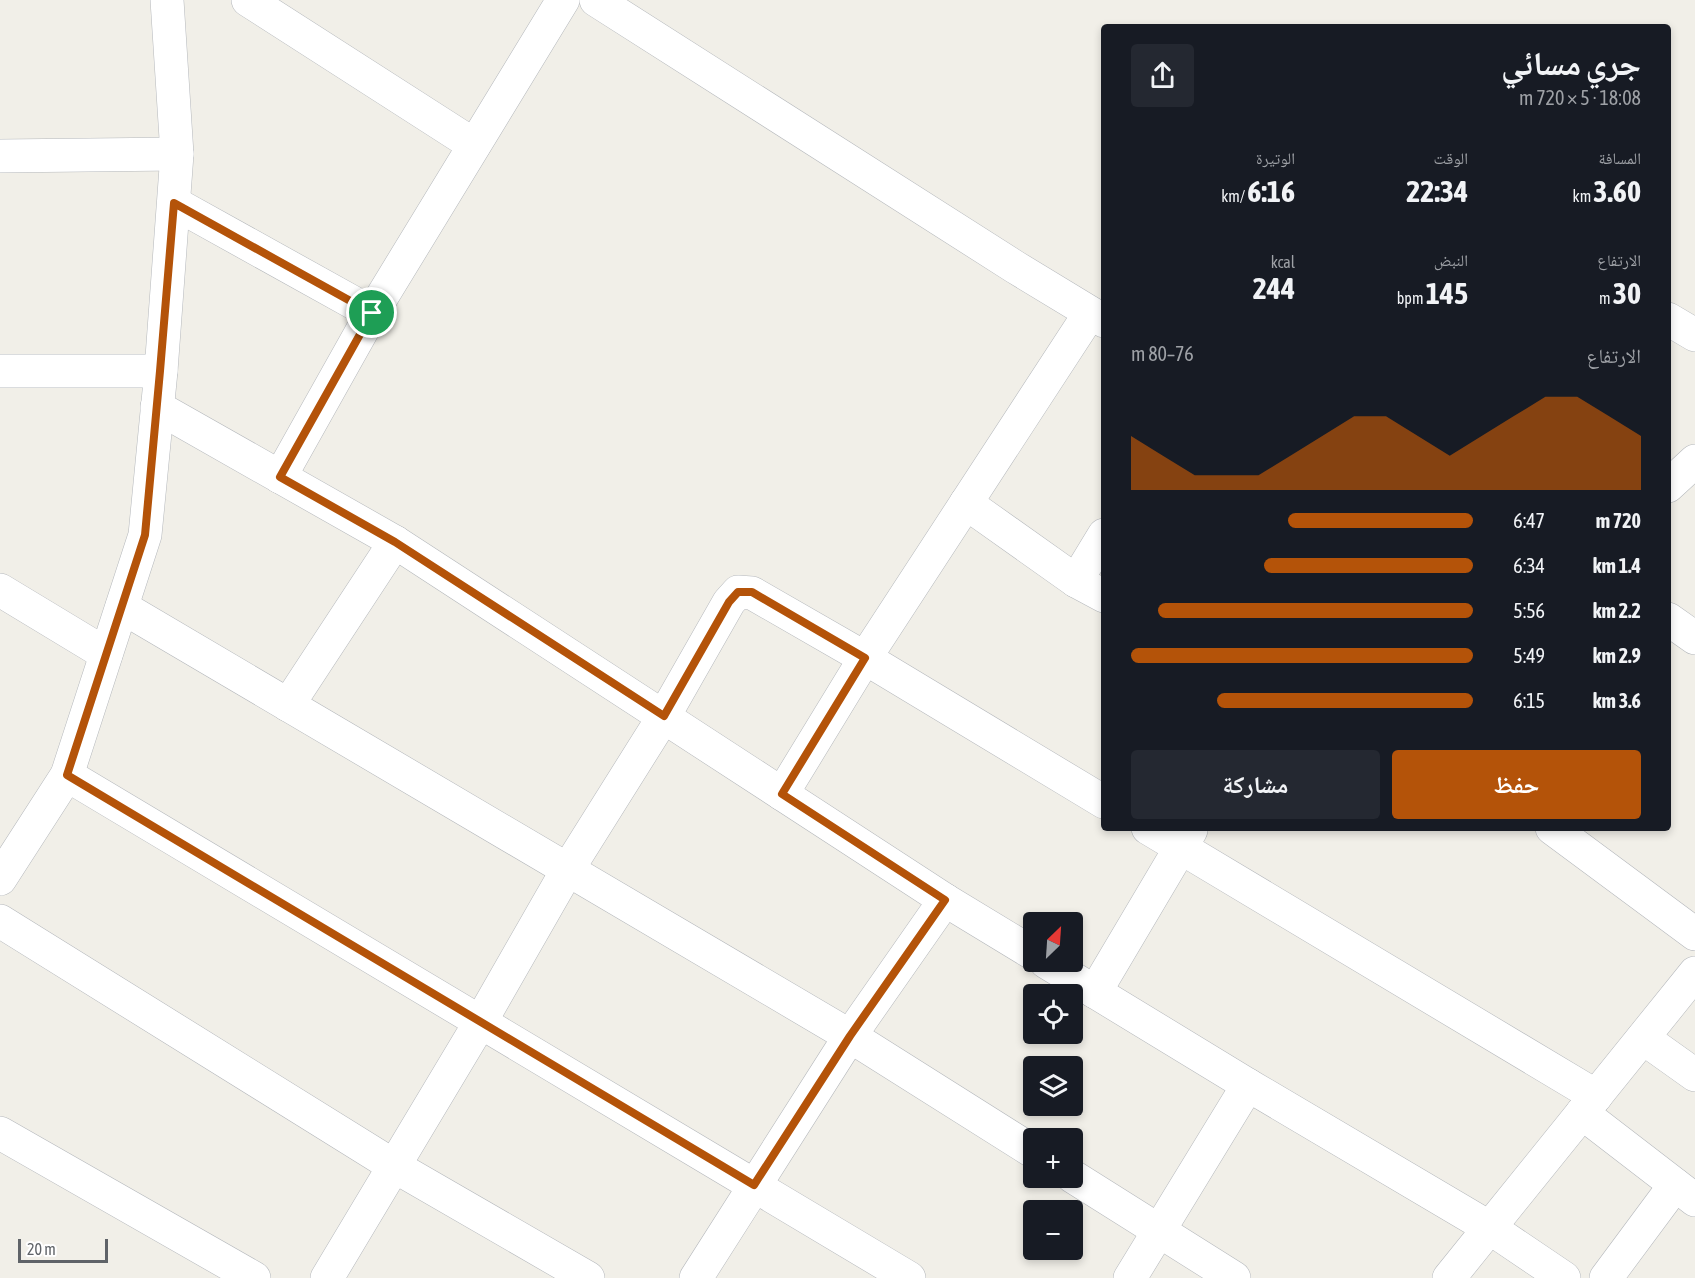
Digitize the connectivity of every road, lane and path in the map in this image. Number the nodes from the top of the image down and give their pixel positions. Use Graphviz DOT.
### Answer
graph roads {
  1 [pos="167,0"];
  2 [pos="248,0"];
  3 [pos="563,0"];
  4 [pos="596,0"];
  5 [pos="474,145"];
  6 [pos="177,154"];
  7 [pos="0,156"];
  8 [pos="174,203"];
  9 [pos="372,313"];
  10 [pos="1097,317"];
  11 [pos="1671,322"];
  12 [pos="1695,335"];
  13 [pos="0,371"];
  14 [pos="160,371"];
  15 [pos="157,407"];
  16 [pos="1695,461"];
  17 [pos="280,477"];
  18 [pos="1671,483"];
  19 [pos="966,503"];
  20 [pos="395,542"];
  21 [pos="1101,546"];
  22 [pos="1090,588"];
  23 [pos="0,590"];
  24 [pos="122,607"];
  25 [pos="1671,621"];
  26 [pos="1695,638"];
  27 [pos="106,654"];
  28 [pos="865,658"];
  29 [pos="288,705"];
  30 [pos="664,716"];
  31 [pos="67,775"];
  32 [pos="782,794"];
  33 [pos="1101,800"];
  34 [pos="1159,831"];
  35 [pos="1556,831"];
  36 [pos="1186,838"];
  37 [pos="5,859"];
  38 [pos="568,869"];
  39 [pos="945,900"];
  40 [pos="0,921"];
  41 [pos="1695,934"];
  42 [pos="1023,947"];
  43 [pos="1062,972"];
  44 [pos="1695,973"];
  45 [pos="1095,992"];
  46 [pos="481,1021"];
  47 [pos="850,1036"];
  48 [pos="1643,1038"];
  49 [pos="1695,1075"];
  50 [pos="1248,1085"];
  51 [pos="1589,1105"];
  52 [pos="0,1133"];
  53 [pos="1023,1145"];
  54 [pos="394,1166"];
  55 [pos="1083,1183"];
  56 [pos="754,1185"];
  57 [pos="1685,1192"];
  58 [pos="1490,1228"];
  59 [pos="1159,1231"];
  60 [pos="254,1278"];
  61 [pos="327,1278"];
  62 [pos="588,1278"];
  63 [pos="696,1278"];
  64 [pos="909,1278"];
  65 [pos="1130,1278"];
  66 [pos="1234,1278"];
  67 [pos="1449,1278"];
  68 [pos="1564,1278"];
  69 [pos="1606,1278"];
  1 -- 6 [label="street"];
  2 -- 5 [label="street"];
  3 -- 5 [label="street"];
  4 -- 10 [label="street"];
  5 -- 9 [label="street"];
  6 -- 7 [label="street"];
  6 -- 8 [label="street"];
  8 -- 9 [label="street"];
  8 -- 14 [label="street"];
  9 -- 17 [label="street"];
  10 -- 19 [label="street"];
  11 -- 12 [label="street"];
  13 -- 14 [label="street"];
  14 -- 15 [label="street"];
  15 -- 17 [label="street"];
  15 -- 24 [label="street"];
  16 -- 18 [label="street"];
  17 -- 20 [label="street"];
  19 -- 22 [label="street"];
  19 -- 28 [label="street"];
  20 -- 29 [label="street"];
  20 -- 30 [label="street"];
  21 -- 22 [label="street"];
  23 -- 27 [label="street"];
  24 -- 27 [label="street"];
  24 -- 29 [label="street"];
  25 -- 26 [label="street"];
  27 -- 31 [label="street"];
  28 -- 30 [label="street"];
  28 -- 32 [label="street"];
  28 -- 33 [label="street"];
  29 -- 38 [label="street"];
  30 -- 32 [label="street"];
  30 -- 38 [label="street"];
  31 -- 37 [label="street"];
  31 -- 46 [label="street"];
  32 -- 39 [label="street"];
  34 -- 36 [label="street"];
  35 -- 41 [label="street"];
  36 -- 45 [label="street"];
  36 -- 51 [label="street"];
  38 -- 46 [label="street"];
  38 -- 47 [label="street"];
  39 -- 42 [label="street"];
  39 -- 47 [label="street"];
  40 -- 54 [label="street"];
  43 -- 45 [label="street"];
  44 -- 48 [label="street"];
  45 -- 50 [label="street"];
  46 -- 54 [label="street"];
  46 -- 56 [label="street"];
  47 -- 53 [label="street"];
  47 -- 56 [label="street"];
  48 -- 49 [label="street"];
  48 -- 51 [label="street"];
  50 -- 58 [label="street"];
  50 -- 59 [label="street"];
  51 -- 57 [label="street"];
  51 -- 58 [label="street"];
  52 -- 60 [label="street"];
  54 -- 61 [label="street"];
  54 -- 62 [label="street"];
  55 -- 59 [label="street"];
  56 -- 63 [label="street"];
  56 -- 64 [label="street"];
  57 -- 69 [label="street"];
  58 -- 67 [label="street"];
  58 -- 68 [label="street"];
  59 -- 65 [label="street"];
  59 -- 66 [label="street"];
}
